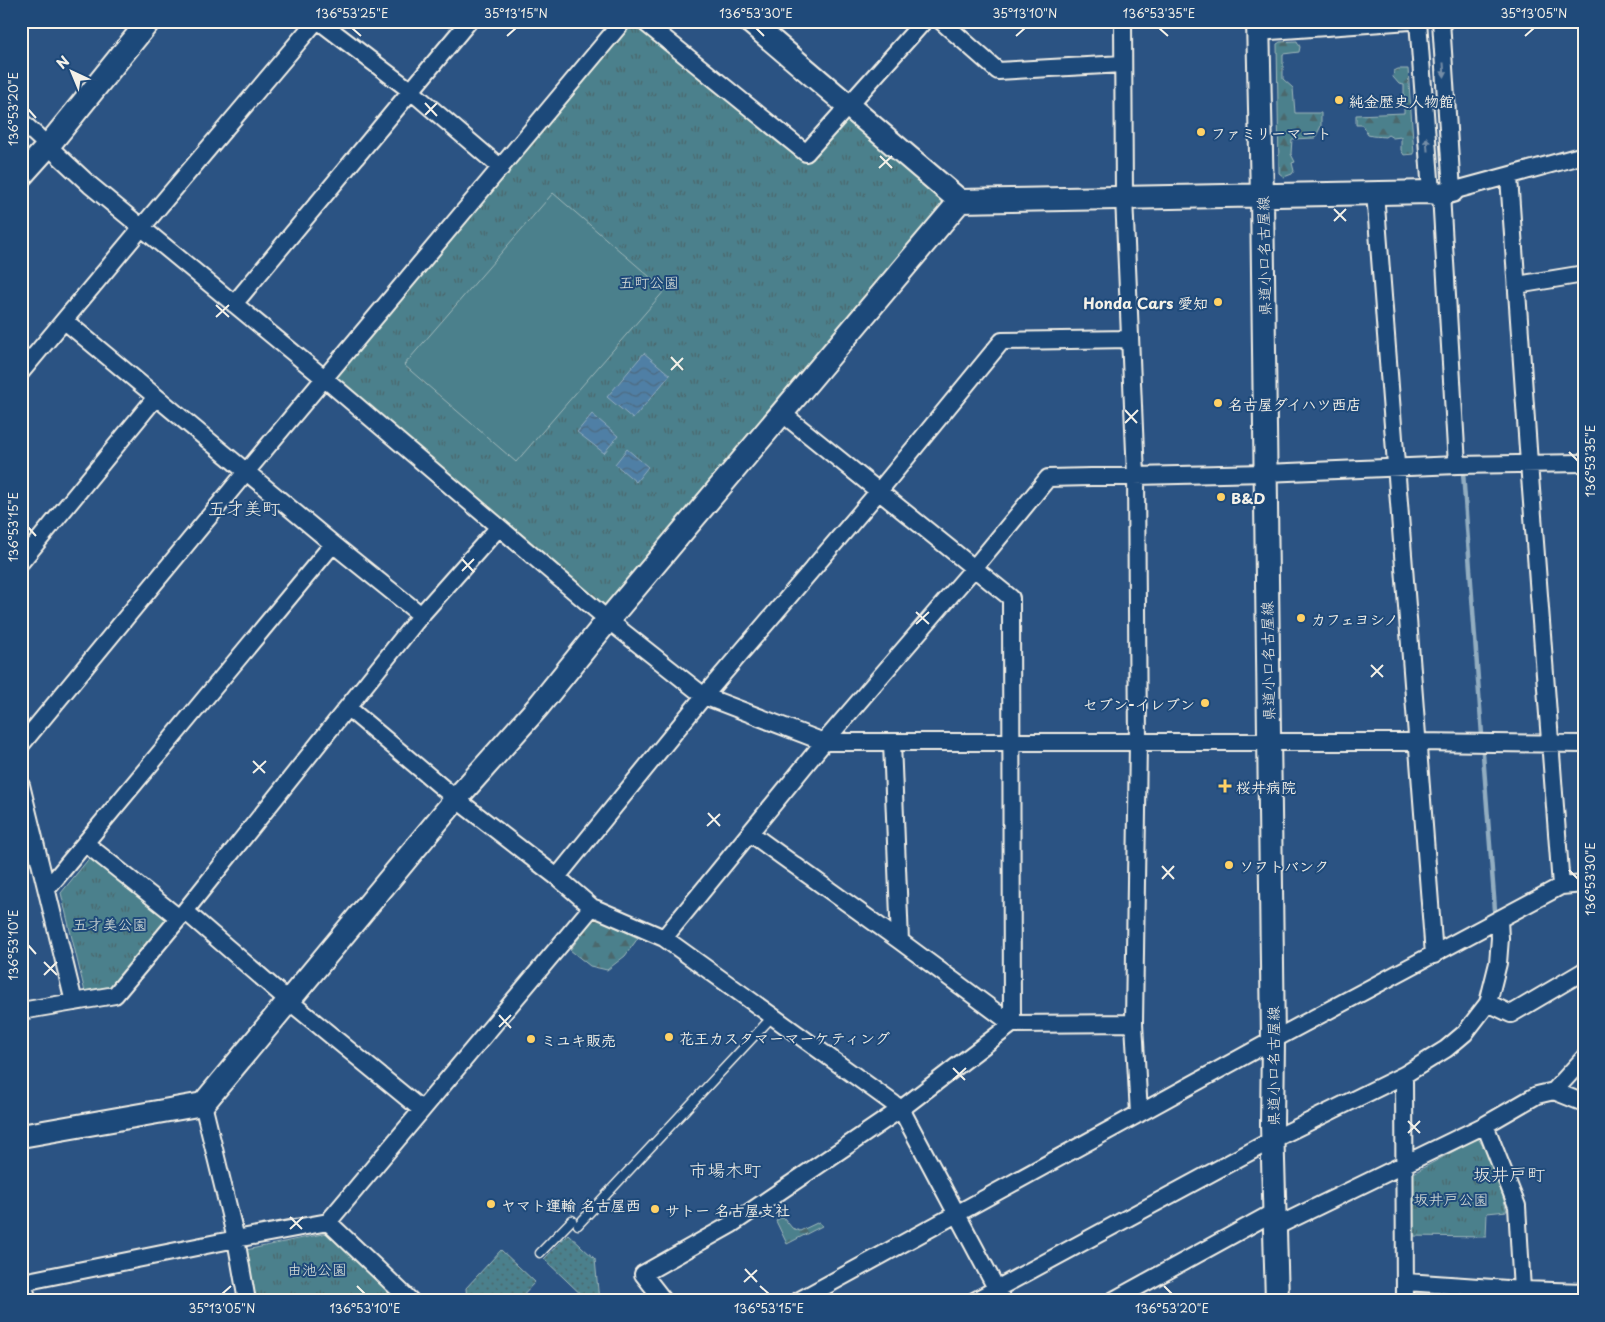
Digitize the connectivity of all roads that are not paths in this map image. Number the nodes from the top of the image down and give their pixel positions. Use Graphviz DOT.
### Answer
graph roads {
  1 [pos="149,21"];
  2 [pos="318,21"];
  3 [pos="468,21"];
  4 [pos="623,21"];
  5 [pos="643,21"];
  6 [pos="924,21"];
  7 [pos="942,21"];
  8 [pos="1123,21"];
  9 [pos="1410,21"];
  10 [pos="1418,21"];
  11 [pos="1441,21"];
  12 [pos="761,25"];
  13 [pos="1258,27"];
  14 [pos="1123,64"];
  15 [pos="410,92"];
  16 [pos="849,107"];
  17 [pos="21,121"];
  18 [pos="48,146"];
  19 [pos="1584,156"];
  20 [pos="501,168"];
  21 [pos="21,176"];
  22 [pos="1509,176"];
  23 [pos="1441,193"];
  24 [pos="1375,194"];
  25 [pos="1262,196"];
  26 [pos="1124,197"];
  27 [pos="960,201"];
  28 [pos="142,227"];
  29 [pos="1584,274"];
  30 [pos="1516,285"];
  31 [pos="234,304"];
  32 [pos="65,321"];
  33 [pos="1130,338"];
  34 [pos="21,372"];
  35 [pos="324,378"];
  36 [pos="156,397"];
  37 [pos="783,414"];
  38 [pos="1528,463"];
  39 [pos="1584,463"];
  40 [pos="1456,465"];
  41 [pos="1396,467"];
  42 [pos="246,472"];
  43 [pos="1265,473"];
  44 [pos="1136,475"];
  45 [pos="879,491"];
  46 [pos="499,527"];
  47 [pos="333,544"];
  48 [pos="21,562"];
  49 [pos="974,568"];
  50 [pos="421,614"];
  51 [pos="608,620"];
  52 [pos="704,696"];
  53 [pos="348,708"];
  54 [pos="824,742"];
  55 [pos="1012,742"];
  56 [pos="1138,742"];
  57 [pos="1417,742"];
  58 [pos="892,743"];
  59 [pos="1268,743"];
  60 [pos="1551,744"];
  61 [pos="1584,744"];
  62 [pos="21,745"];
  63 [pos="21,785"];
  64 [pos="456,799"];
  65 [pos="750,833"];
  66 [pos="85,843"];
  67 [pos="557,877"];
  68 [pos="1584,884"];
  69 [pos="1561,886"];
  70 [pos="47,889"];
  71 [pos="592,907"];
  72 [pos="182,915"];
  73 [pos="1499,920"];
  74 [pos="664,938"];
  75 [pos="900,941"];
  76 [pos="1434,955"];
  77 [pos="1584,971"];
  78 [pos="289,1001"];
  79 [pos="74,1002"];
  80 [pos="1488,1003"];
  81 [pos="21,1011"];
  82 [pos="773,1016"];
  83 [pos="1134,1023"];
  84 [pos="1012,1024"];
  85 [pos="1273,1040"];
  86 [pos="1584,1058"];
  87 [pos="1404,1075"];
  88 [pos="1554,1091"];
  89 [pos="1584,1103"];
  90 [pos="203,1104"];
  91 [pos="901,1109"];
  92 [pos="422,1110"];
  93 [pos="1139,1114"];
  94 [pos="1485,1125"];
  95 [pos="21,1136"];
  96 [pos="1272,1140"];
  97 [pos="1405,1163"];
  98 [pos="957,1214"];
  99 [pos="1275,1219"];
  100 [pos="328,1222"];
  101 [pos="236,1239"];
  102 [pos="540,1252"];
  103 [pos="22,1279"];
  104 [pos="1406,1282"];
  105 [pos="1584,1292"];
  106 [pos="1000,1295"];
  107 [pos="1521,1296"];
  108 [pos="28,1301"];
  109 [pos="247,1301"];
  110 [pos="411,1301"];
  111 [pos="664,1301"];
  112 [pos="798,1301"];
  113 [pos="974,1301"];
  114 [pos="1112,1301"];
  115 [pos="1277,1301"];
  116 [pos="1405,1301"];
  1 -- 18 [label="street"];
  2 -- 15 [label="street"];
  2 -- 28 [label="street"];
  3 -- 15 [label="street"];
  4 -- 20 [label="street"];
  5 -- 16 [label="street"];
  6 -- 16 [label="street"];
  7 -- 14 [label="street"];
  8 -- 14 [label="street"];
  9 -- 13 [label="street"];
  23 -- 10 [label="street, one-way"];
  11 -- 23 [label="street, one-way"];
  12 -- 16 [label="street"];
  13 -- 25 [label="street, 県道小口名古屋線"];
  14 -- 26 [label="street"];
  15 -- 20 [label="street"];
  15 -- 31 [label="street"];
  16 -- 27 [label="street"];
  17 -- 18 [label="street"];
  18 -- 21 [label="street"];
  18 -- 28 [label="street"];
  19 -- 22 [label="street"];
  20 -- 35 [label="street"];
  22 -- 23 [label="street"];
  22 -- 30 [label="street"];
  23 -- 24 [label="street"];
  23 -- 40 [label="street"];
  24 -- 25 [label="street"];
  24 -- 41 [label="street"];
  25 -- 26 [label="street"];
  25 -- 43 [label="street, 県道小口名古屋線"];
  26 -- 27 [label="street"];
  26 -- 33 [label="street"];
  27 -- 37 [label="street"];
  28 -- 31 [label="street"];
  28 -- 32 [label="street"];
  29 -- 30 [label="street"];
  30 -- 38 [label="street"];
  31 -- 35 [label="street"];
  32 -- 34 [label="street"];
  32 -- 36 [label="street"];
  33 -- 44 [label="street"];
  33 -- 45 [label="street"];
  35 -- 42 [label="street"];
  35 -- 46 [label="street"];
  36 -- 42 [label="street"];
  36 -- 48 [label="street"];
  37 -- 45 [label="street"];
  37 -- 51 [label="street"];
  38 -- 39 [label="street"];
  38 -- 40 [label="street"];
  38 -- 60 [label="street"];
  40 -- 41 [label="street"];
  41 -- 43 [label="street"];
  41 -- 57 [label="street"];
  42 -- 47 [label="street"];
  42 -- 62 [label="street"];
  43 -- 44 [label="street"];
  43 -- 59 [label="street, 県道小口名古屋線"];
  44 -- 49 [label="street"];
  44 -- 56 [label="street"];
  45 -- 49 [label="street"];
  45 -- 52 [label="street"];
  46 -- 50 [label="street"];
  46 -- 51 [label="street"];
  47 -- 50 [label="street"];
  47 -- 66 [label="street"];
  49 -- 54 [label="street"];
  49 -- 55 [label="street"];
  50 -- 53 [label="street"];
  51 -- 52 [label="street"];
  51 -- 64 [label="street"];
  52 -- 54 [label="street"];
  52 -- 67 [label="street"];
  53 -- 64 [label="street"];
  53 -- 72 [label="street"];
  54 -- 58 [label="street"];
  54 -- 65 [label="street"];
  55 -- 56 [label="street"];
  55 -- 58 [label="street"];
  55 -- 84 [label="street"];
  56 -- 59 [label="street"];
  56 -- 83 [label="street"];
  57 -- 59 [label="street"];
  57 -- 60 [label="street"];
  57 -- 76 [label="street"];
  58 -- 75 [label="street"];
  59 -- 85 [label="street, 県道小口名古屋線"];
  60 -- 61 [label="street"];
  60 -- 69 [label="street"];
  63 -- 70 [label="street"];
  64 -- 67 [label="street"];
  64 -- 78 [label="street"];
  65 -- 74 [label="street"];
  65 -- 75 [label="street"];
  66 -- 70 [label="street"];
  66 -- 72 [label="street"];
  67 -- 71 [label="street"];
  68 -- 69 [label="street"];
  69 -- 73 [label="street"];
  70 -- 79 [label="street"];
  71 -- 74 [label="street"];
  71 -- 92 [label="street"];
  72 -- 78 [label="street"];
  72 -- 79 [label="street"];
  73 -- 76 [label="street"];
  73 -- 80 [label="street"];
  74 -- 82 [label="street"];
  75 -- 84 [label="street"];
  76 -- 85 [label="street"];
  77 -- 80 [label="street"];
  78 -- 90 [label="street"];
  78 -- 92 [label="street"];
  79 -- 81 [label="street"];
  80 -- 87 [label="street"];
  82 -- 91 [label="street"];
  82 -- 102 [label="lane"];
  83 -- 84 [label="street"];
  83 -- 93 [label="street"];
  84 -- 91 [label="street"];
  85 -- 93 [label="street"];
  85 -- 96 [label="street, 県道小口名古屋線"];
  86 -- 88 [label="street"];
  87 -- 96 [label="street"];
  87 -- 97 [label="street"];
  88 -- 89 [label="street"];
  88 -- 94 [label="street"];
  90 -- 95 [label="street"];
  90 -- 101 [label="street"];
  91 -- 98 [label="street"];
  91 -- 111 [label="street"];
  92 -- 100 [label="street"];
  93 -- 98 [label="street"];
  94 -- 97 [label="street"];
  94 -- 107 [label="street"];
  96 -- 99 [label="street, 県道小口名古屋線"];
  96 -- 106 [label="street"];
  97 -- 99 [label="street"];
  97 -- 104 [label="street"];
  98 -- 106 [label="street"];
  98 -- 112 [label="street"];
  99 -- 114 [label="street"];
  99 -- 115 [label="street, 県道小口名古屋線"];
  100 -- 101 [label="street"];
  100 -- 110 [label="street"];
  101 -- 103 [label="street"];
  101 -- 109 [label="street"];
  103 -- 108 [label="street"];
  104 -- 107 [label="street"];
  104 -- 116 [label="street"];
  105 -- 107 [label="street"];
  106 -- 113 [label="street"];
}
